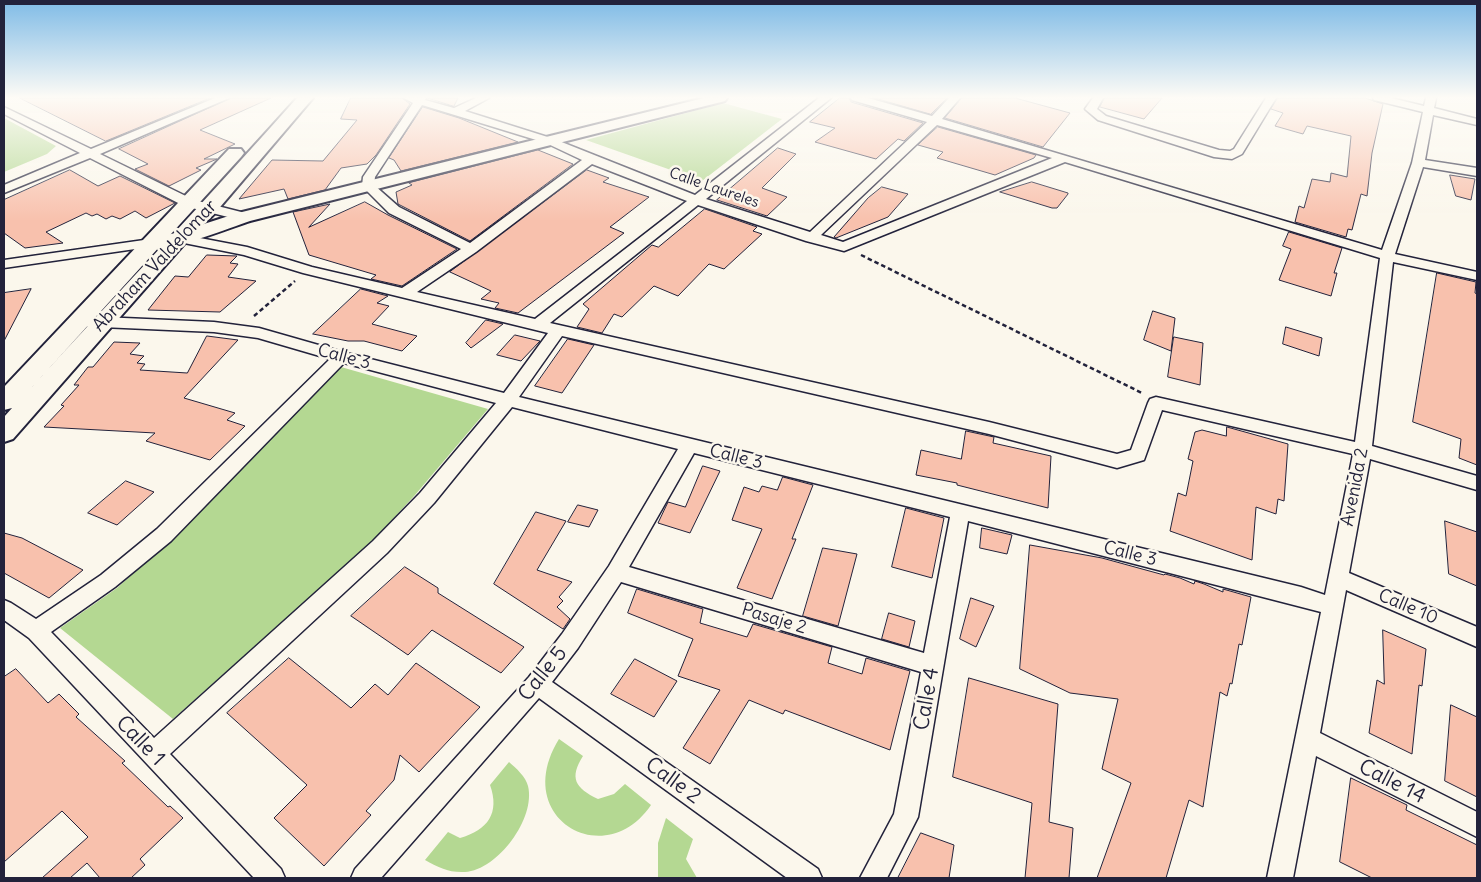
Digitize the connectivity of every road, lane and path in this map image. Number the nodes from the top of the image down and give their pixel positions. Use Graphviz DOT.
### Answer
graph roads {
  1 [pos="63,139"];
  2 [pos="109,139"];
  3 [pos="114,139"];
  4 [pos="248,139"];
  5 [pos="269,139"];
  6 [pos="392,139"];
  7 [pos="553,139"];
  8 [pos="775,139"];
  9 [pos="915,139"];
  10 [pos="998,139"];
  11 [pos="1170,139"];
  12 [pos="1245,139"];
  13 [pos="1423,139"];
  14 [pos="550,140"];
  15 [pos="85,150"];
  16 [pos="1064,158"];
  17 [pos="591,159"];
  18 [pos="1418,163"];
  19 [pos="1477,172"];
  20 [pos="4,179"];
  21 [pos="368,186"];
  22 [pos="4,189"];
  23 [pos="698,201"];
  24 [pos="189,203"];
  25 [pos="208,210"];
  26 [pos="244,217"];
  27 [pos="179,238"];
  28 [pos="811,238"];
  29 [pos="151,244"];
  30 [pos="844,247"];
  31 [pos="471,249"];
  32 [pos="1388,256"];
  33 [pos="4,264"];
  34 [pos="308,270"];
  35 [pos="1477,276"];
  36 [pos="405,293"];
  37 [pos="79,320"];
  38 [pos="103,322"];
  39 [pos="538,325"];
  40 [pos="238,329"];
  41 [pos="558,330"];
  42 [pos="341,357"];
  43 [pos="508,400"];
  44 [pos="1156,403"];
  45 [pos="8,416"];
  46 [pos="689,446"];
  47 [pos="1363,450"];
  48 [pos="1477,482"];
  49 [pos="960,513"];
  50 [pos="616,572"];
  51 [pos="1338,577"];
  52 [pos="1332,606"];
  53 [pos="4,609"];
  54 [pos="36,631"];
  55 [pos="1477,636"];
  56 [pos="933,666"];
  57 [pos="537,684"];
  58 [pos="1307,739"];
  59 [pos="153,754"];
  60 [pos="1477,825"];
  61 [pos="272,878"];
  62 [pos="364,878"];
  63 [pos="809,878"];
  64 [pos="874,878"];
  65 [pos="1280,878"];
  1 -- 15 [label="street"];
  2 -- 15 [label="street"];
  3 -- 15 [label="street"];
  4 -- 24 [label="main road, Abraham Valdelomar"];
  5 -- 25 [label="main road, Abraham Valdelomar"];
  6 -- 21 [label="street"];
  7 -- 14 [label="street"];
  8 -- 23 [label="street"];
  9 -- 28 [label="street"];
  10 -- 16 [label="street"];
  11 -- 12 [label="street"];
  13 -- 18 [label="street, Avenida 2"];
  14 -- 17 [label="street, Calle Laureles"];
  14 -- 21 [label="street"];
  15 -- 20 [label="street"];
  15 -- 22 [label="street"];
  15 -- 24 [label="street"];
  16 -- 30 [label="street"];
  16 -- 32 [label="street"];
  17 -- 23 [label="street, Calle Laureles"];
  17 -- 31 [label="street"];
  18 -- 19 [label="street"];
  18 -- 32 [label="street, Avenida 2"];
  21 -- 26 [label="street"];
  21 -- 31 [label="street"];
  23 -- 28 [label="street, Calle Laureles"];
  23 -- 39 [label="street"];
  24 -- 25 [label="street"];
  24 -- 29 [label="main road, Abraham Valdelomar"];
  25 -- 26 [label="street"];
  25 -- 27 [label="main road, Abraham Valdelomar"];
  26 -- 27 [label="street"];
  27 -- 29 [label="street"];
  27 -- 34 [label="street"];
  27 -- 38 [label="main road, Abraham Valdelomar"];
  28 -- 30 [label="street, Calle Laureles"];
  29 -- 33 [label="street"];
  29 -- 37 [label="main road, Abraham Valdelomar"];
  30 -- 44 [label="path"];
  31 -- 36 [label="street"];
  32 -- 35 [label="street"];
  32 -- 47 [label="street, Avenida 2"];
  34 -- 36 [label="street"];
  34 -- 40 [label="path"];
  36 -- 39 [label="street"];
  37 -- 38 [label="street, Calle 3"];
  37 -- 45 [label="main road, Abraham Valdelomar"];
  38 -- 40 [label="street, Calle 3"];
  38 -- 45 [label="main road, Abraham Valdelomar"];
  39 -- 41 [label="street"];
  40 -- 42 [label="street, Calle 3"];
  41 -- 43 [label="street"];
  41 -- 44 [label="street"];
  42 -- 43 [label="street, Calle 3"];
  42 -- 54 [label="street"];
  43 -- 46 [label="street, Calle 3"];
  43 -- 59 [label="street"];
  44 -- 47 [label="street"];
  46 -- 49 [label="street, Calle 3"];
  46 -- 50 [label="street, Calle 5"];
  47 -- 48 [label="street"];
  47 -- 51 [label="street, Avenida 2"];
  49 -- 52 [label="street, Calle 3"];
  49 -- 56 [label="street, Calle 4"];
  50 -- 56 [label="street, Pasaje 2"];
  50 -- 57 [label="street, Calle 5"];
  51 -- 52 [label="street, Avenida 2"];
  51 -- 55 [label="street, Calle 10"];
  52 -- 58 [label="street, Avenida 2"];
  53 -- 54 [label="street, Calle 1"];
  54 -- 59 [label="street, Calle 1"];
  56 -- 64 [label="street, Calle 4"];
  57 -- 62 [label="street, Calle 5"];
  57 -- 63 [label="street, Calle 2"];
  58 -- 60 [label="street, Calle 14"];
  58 -- 65 [label="street, Avenida 2"];
  59 -- 61 [label="street, Calle 1"];
}
